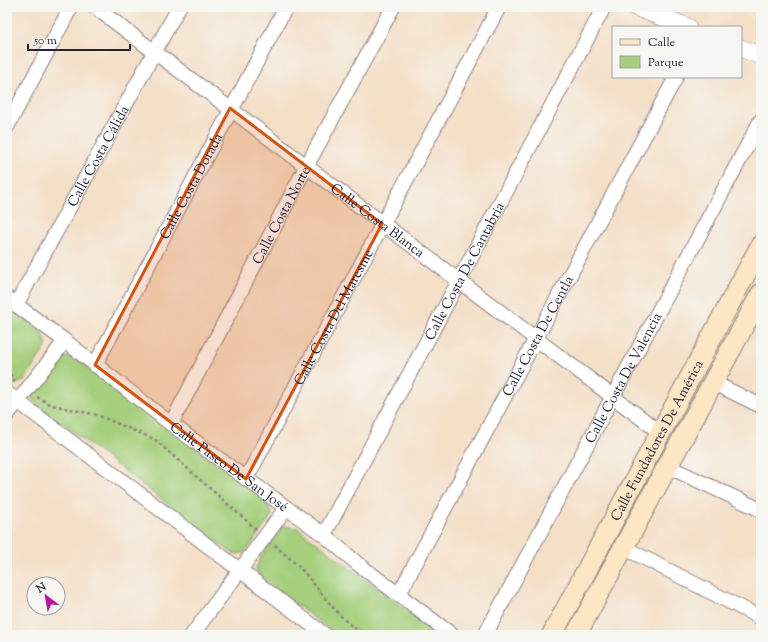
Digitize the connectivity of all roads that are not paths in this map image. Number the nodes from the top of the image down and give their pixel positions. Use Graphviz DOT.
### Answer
graph roads {
  1 [pos="71,7"];
  2 [pos="95,7"];
  3 [pos="179,7"];
  4 [pos="286,7"];
  5 [pos="393,7"];
  6 [pos="499,7"];
  7 [pos="604,7"];
  8 [pos="635,7"];
  9 [pos="685,26"];
  10 [pos="742,48"];
  11 [pos="154,53"];
  12 [pos="761,56"];
  13 [pos="675,78"];
  14 [pos="230,108"];
  15 [pos="761,120"];
  16 [pos="7,127"];
  17 [pos="306,167"];
  18 [pos="382,224"];
  19 [pos="761,245"];
  20 [pos="458,282"];
  21 [pos="761,296"];
  22 [pos="11,302"];
  23 [pos="534,339"];
  24 [pos="65,341"];
  25 [pos="95,365"];
  26 [pos="714,383"];
  27 [pos="17,395"];
  28 [pos="613,396"];
  29 [pos="761,406"];
  30 [pos="7,415"];
  31 [pos="171,424"];
  32 [pos="661,433"];
  33 [pos="667,466"];
  34 [pos="246,479"];
  35 [pos="286,508"];
  36 [pos="761,510"];
  37 [pos="324,535"];
  38 [pos="622,547"];
  39 [pos="240,570"];
  40 [pos="399,594"];
  41 [pos="761,618"];
  42 [pos="317,633"];
  43 [pos="192,635"];
  44 [pos="452,635"];
  45 [pos="484,635"];
  46 [pos="552,635"];
  47 [pos="576,635"];
  1 -- 16 [label="street"];
  2 -- 11 [label="street, Calle Costa Blanca"];
  3 -- 11 [label="street, Calle Costa Cálida"];
  4 -- 14 [label="street, Calle Costa Dorada"];
  5 -- 17 [label="street, Calle Costa Norte"];
  6 -- 18 [label="street, Calle Costa Del Maresme"];
  7 -- 20 [label="street, Calle Costa De Cantabria"];
  8 -- 9 [label="street"];
  10 -- 12 [label="street"];
  11 -- 14 [label="street, Calle Costa Blanca"];
  11 -- 22 [label="street, Calle Costa Cálida"];
  13 -- 23 [label="street, Calle Costa De Centla"];
  14 -- 17 [label="street, Calle Costa Blanca"];
  14 -- 25 [label="street, Calle Costa Dorada"];
  15 -- 28 [label="street, Calle Costa De Valencia"];
  17 -- 18 [label="street, Calle Costa Blanca"];
  17 -- 31 [label="street, Calle Costa Norte"];
  18 -- 20 [label="street, Calle Costa Blanca"];
  18 -- 34 [label="street, Calle Costa Del Maresme"];
  19 -- 32 [label="main road, Calle Fundadores De América"];
  20 -- 23 [label="street, Calle Costa Blanca"];
  20 -- 37 [label="street, Calle Costa De Cantabria"];
  21 -- 26 [label="main road, Calle Fundadores De América"];
  22 -- 24 [label="street, Calle Paseo De San José"];
  23 -- 28 [label="street, Calle Costa Blanca"];
  23 -- 40 [label="street, Calle Costa De Centla"];
  24 -- 25 [label="street, Calle Paseo De San José"];
  24 -- 27 [label="street"];
  25 -- 31 [label="street, Calle Paseo De San José"];
  26 -- 29 [label="street"];
  26 -- 33 [label="main road, Calle Fundadores De América"];
  27 -- 30 [label="street"];
  27 -- 39 [label="street"];
  28 -- 32 [label="street, Calle Costa Blanca"];
  28 -- 45 [label="street, Calle Costa De Valencia"];
  31 -- 34 [label="street, Calle Paseo De San José"];
  32 -- 46 [label="main road, Calle Fundadores De América"];
  33 -- 36 [label="street"];
  33 -- 38 [label="main road, Calle Fundadores De América"];
  34 -- 35 [label="street, Calle Paseo De San José"];
  35 -- 37 [label="street, Calle Paseo De San José"];
  35 -- 39 [label="street"];
  37 -- 40 [label="street, Calle Paseo De San José"];
  38 -- 41 [label="street"];
  38 -- 47 [label="main road, Calle Fundadores De América"];
  39 -- 42 [label="street"];
  39 -- 43 [label="street"];
  40 -- 44 [label="street, Calle Paseo De San José"];
}
